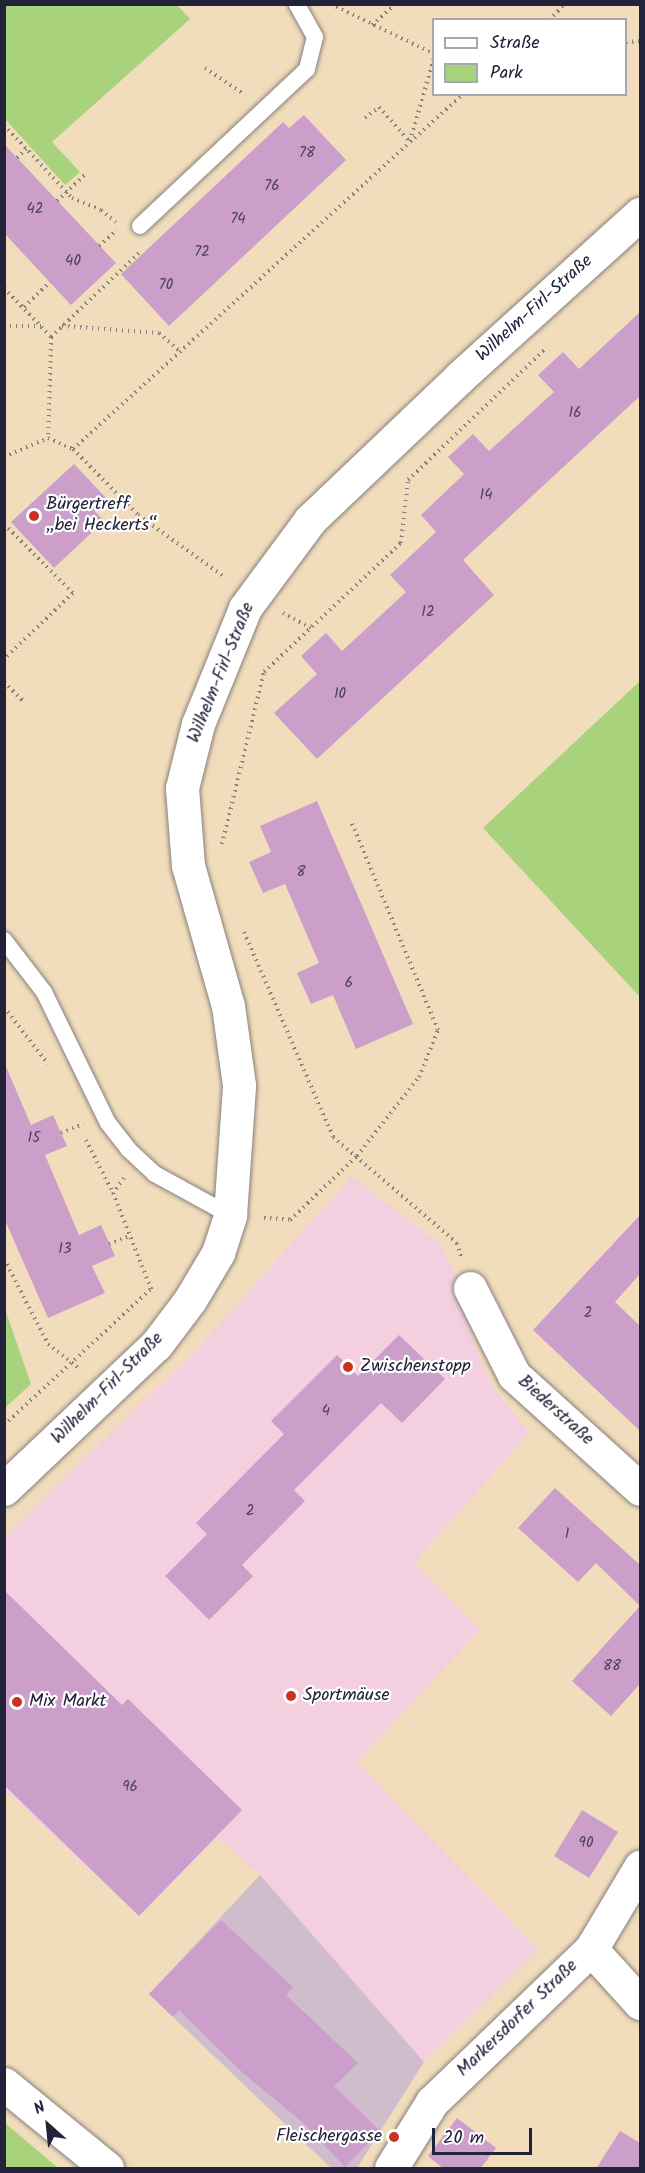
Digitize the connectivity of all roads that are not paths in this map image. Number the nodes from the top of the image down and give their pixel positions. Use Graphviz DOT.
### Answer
graph roads {
  1 [pos="297,4"];
  2 [pos="640,214"];
  3 [pos="140,226"];
  4 [pos="4,940"];
  5 [pos="230,1215"];
  6 [pos="470,1288"];
  7 [pos="4,1489"];
  8 [pos="640,1489"];
  9 [pos="640,1867"];
  10 [pos="591,1949"];
  11 [pos="640,2003"];
  12 [pos="4,2084"];
  13 [pos="107,2169"];
  14 [pos="391,2169"];
  1 -- 3 [label="lane"];
  2 -- 5 [label="street, Wilhelm-Firl-Straße"];
  4 -- 5 [label="lane"];
  5 -- 7 [label="street, Wilhelm-Firl-Straße"];
  6 -- 8 [label="street, Biederstraße"];
  9 -- 10 [label="street, Markersdorfer Straße"];
  10 -- 11 [label="street"];
  10 -- 14 [label="street, Markersdorfer Straße"];
  12 -- 13 [label="street"];
}
